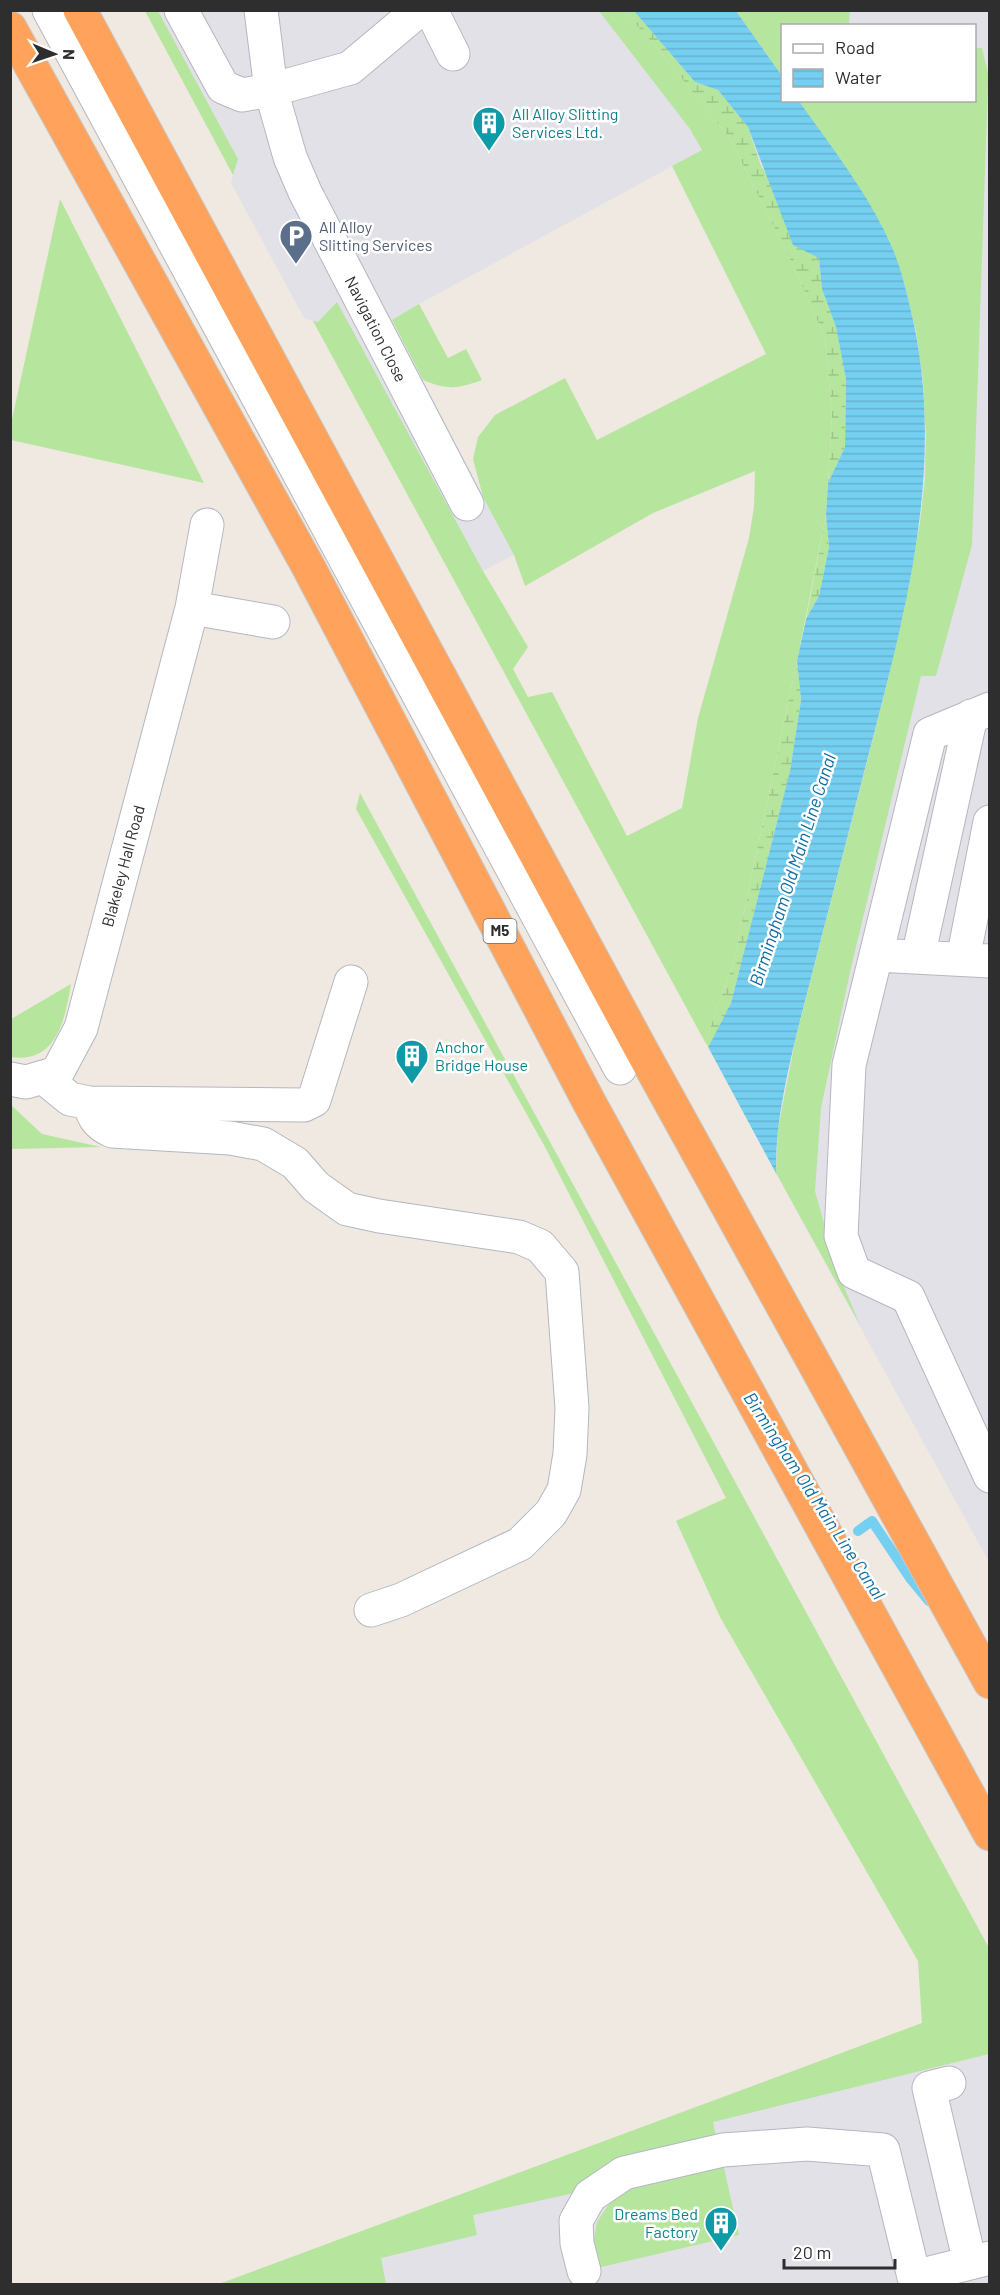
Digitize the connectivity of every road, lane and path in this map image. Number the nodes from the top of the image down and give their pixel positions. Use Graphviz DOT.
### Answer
graph roads {
  1 [pos="49,10"];
  2 [pos="80,10"];
  3 [pos="181,10"];
  4 [pos="261,10"];
  5 [pos="419,10"];
  6 [pos="432,10"];
  7 [pos="10,28"];
  8 [pos="453,54"];
  9 [pos="271,90"];
  10 [pos="467,504"];
  11 [pos="207,525"];
  12 [pos="192,608"];
  13 [pos="273,622"];
  14 [pos="980,713"];
  15 [pos="990,822"];
  16 [pos="876,955"];
  17 [pos="918,957"];
  18 [pos="976,960"];
  19 [pos="351,982"];
  20 [pos="620,1068"];
  21 [pos="43,1077"];
  22 [pos="10,1079"];
  23 [pos="89,1103"];
  24 [pos="990,1476"];
  25 [pos="370,1610"];
  26 [pos="990,1682"];
  27 [pos="990,1834"];
  28 [pos="949,2083"];
  29 [pos="980,2261"];
  30 [pos="584,2271"];
  31 [pos="915,2281"];
  1 -- 20 [label="street"];
  2 -- 26 [label="highway"];
  3 -- 9 [label="street"];
  4 -- 9 [label="street, Navigation Close"];
  5 -- 9 [label="street"];
  6 -- 8 [label="street"];
  7 -- 27 [label="highway, M5"];
  9 -- 10 [label="street, Navigation Close"];
  11 -- 12 [label="street, Blakeley Hall Road"];
  12 -- 13 [label="street"];
  12 -- 21 [label="street, Blakeley Hall Road"];
  14 -- 16 [label="street"];
  14 -- 17 [label="street"];
  15 -- 18 [label="street"];
  16 -- 17 [label="street"];
  16 -- 24 [label="street"];
  17 -- 18 [label="street"];
  19 -- 23 [label="street"];
  21 -- 22 [label="street"];
  21 -- 23 [label="street"];
  23 -- 25 [label="street"];
  28 -- 29 [label="street"];
  29 -- 31 [label="street"];
  30 -- 31 [label="street"];
}
